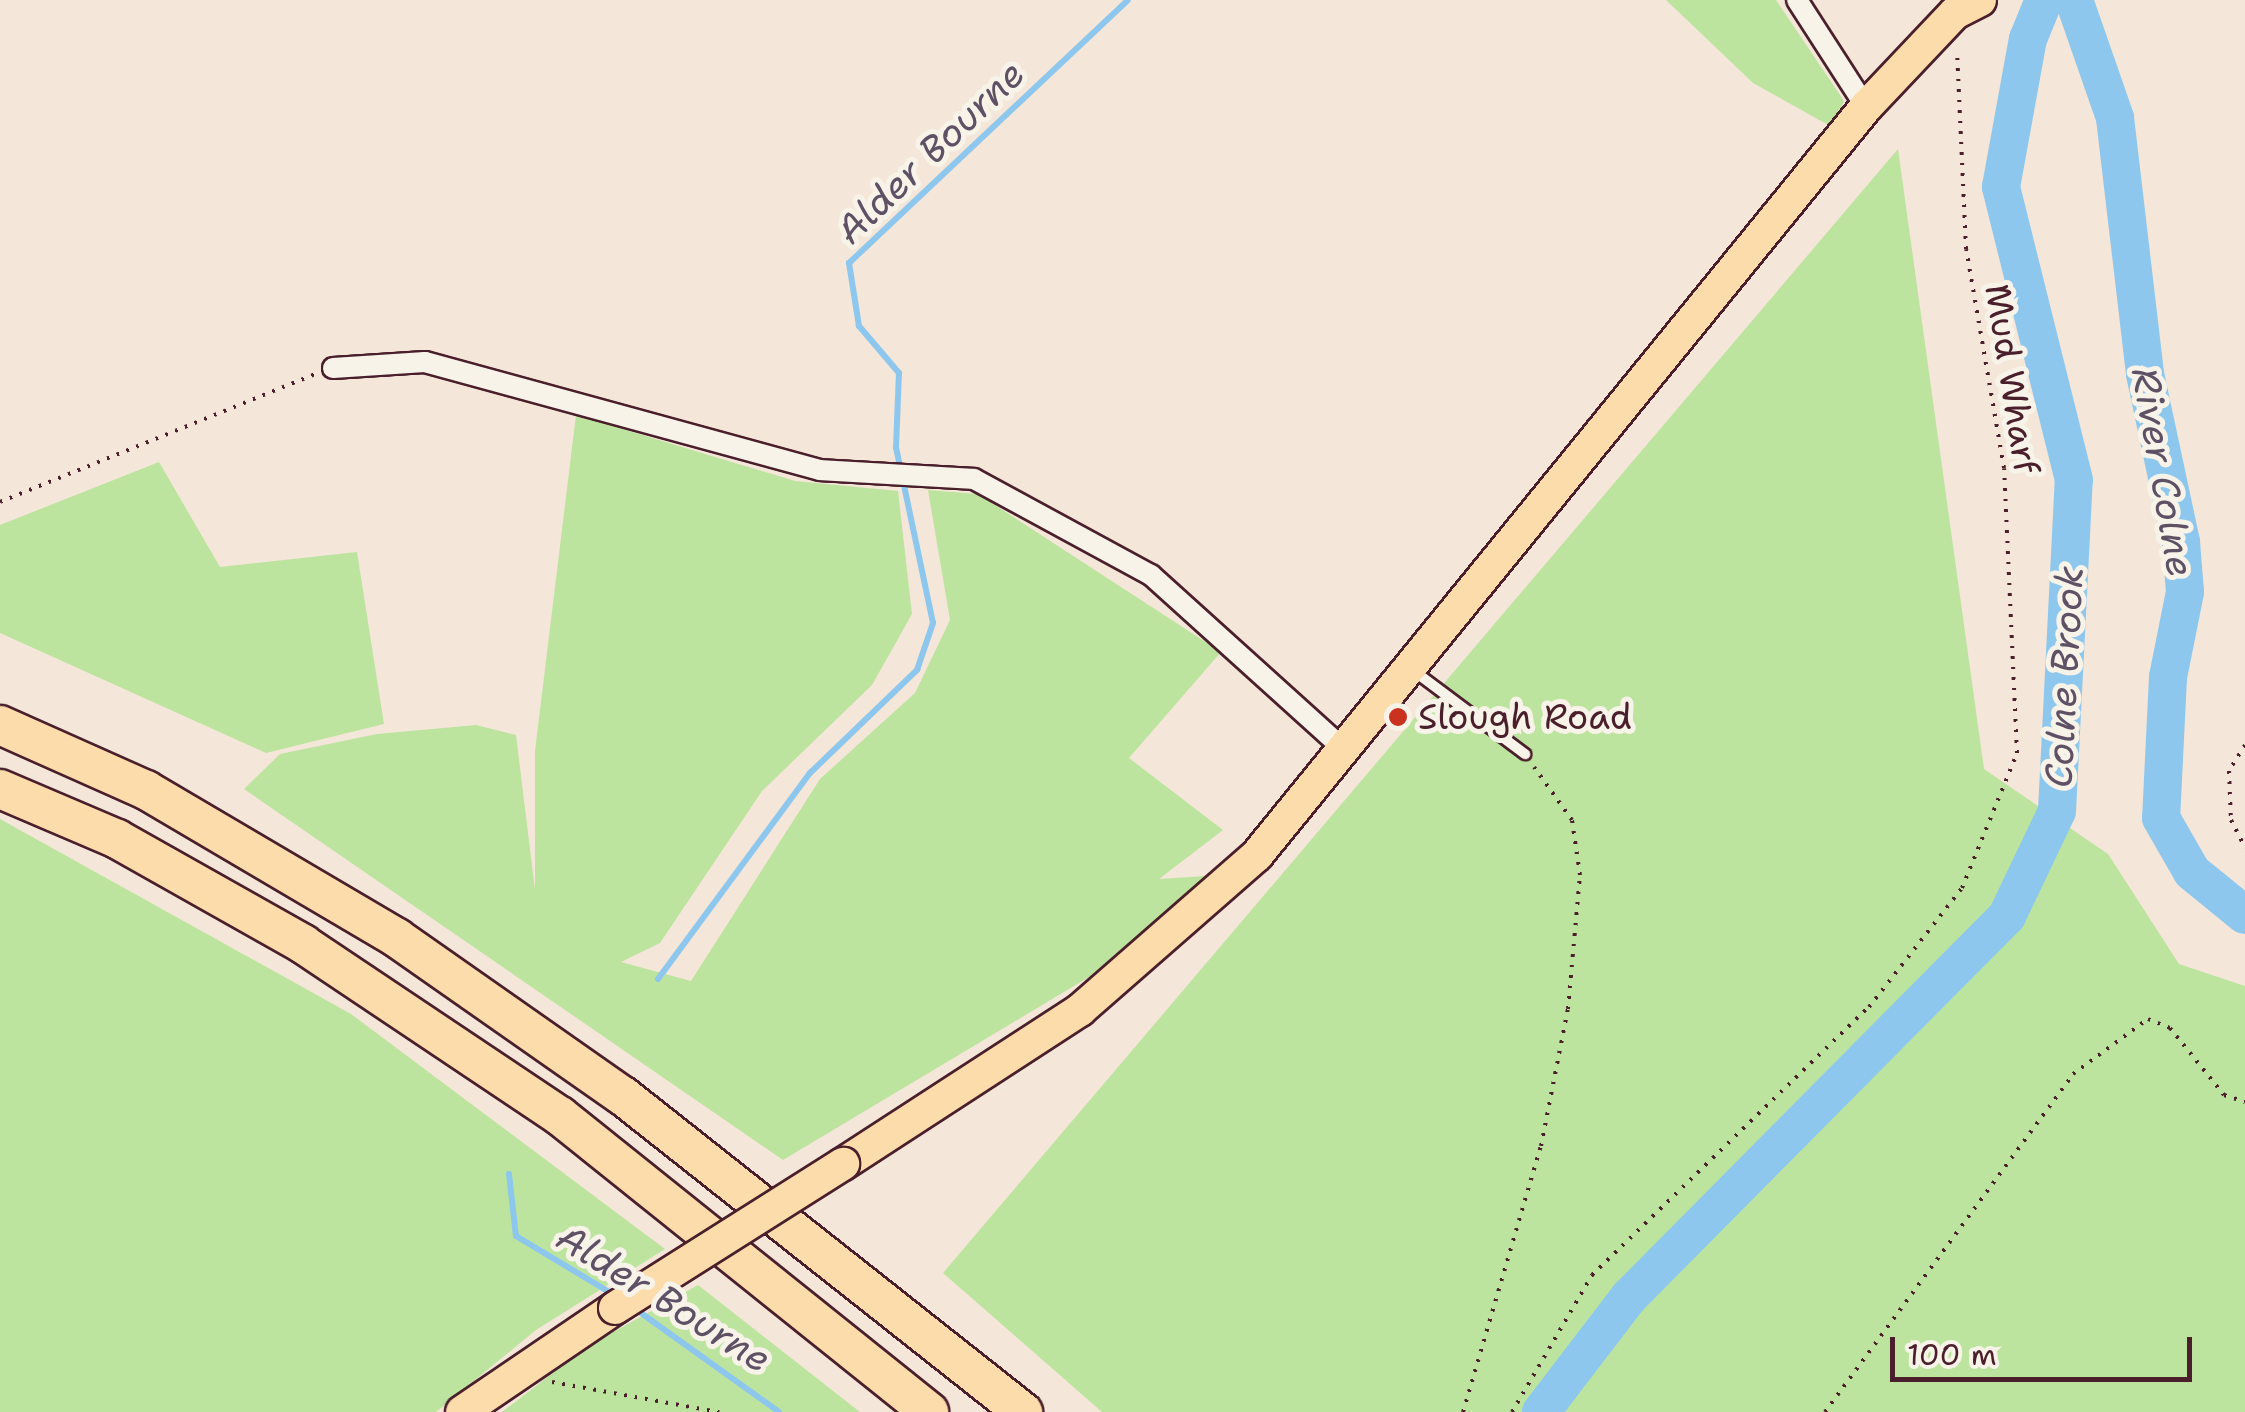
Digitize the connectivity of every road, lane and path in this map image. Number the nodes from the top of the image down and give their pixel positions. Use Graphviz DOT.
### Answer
graph roads {
  1 [pos="1797,0"];
  2 [pos="1968,6"];
  3 [pos="1866,106"];
  4 [pos="333,368"];
  5 [pos="0,502"];
  6 [pos="1413,670"];
  7 [pos="0,725"];
  8 [pos="2245,745"];
  9 [pos="1346,752"];
  10 [pos="1525,754"];
  11 [pos="0,789"];
  12 [pos="2245,848"];
  13 [pos="2245,1102"];
  14 [pos="519,1372"];
  15 [pos="462,1412"];
  16 [pos="719,1412"];
  17 [pos="930,1412"];
  18 [pos="1023,1412"];
  19 [pos="1463,1412"];
  20 [pos="1512,1412"];
  21 [pos="1825,1412"];
  1 -- 3 [label="street"];
  2 -- 3 [label="main road"];
  2 -- 20 [label="path, Mud Wharf"];
  3 -- 6 [label="main road"];
  4 -- 5 [label="path"];
  4 -- 9 [label="street"];
  6 -- 9 [label="main road"];
  6 -- 10 [label="lane"];
  7 -- 18 [label="highway"];
  8 -- 12 [label="path"];
  9 -- 14 [label="main road, bridge"];
  10 -- 19 [label="path"];
  11 -- 17 [label="highway"];
  13 -- 21 [label="path"];
  14 -- 15 [label="main road"];
  14 -- 16 [label="path"];
}
